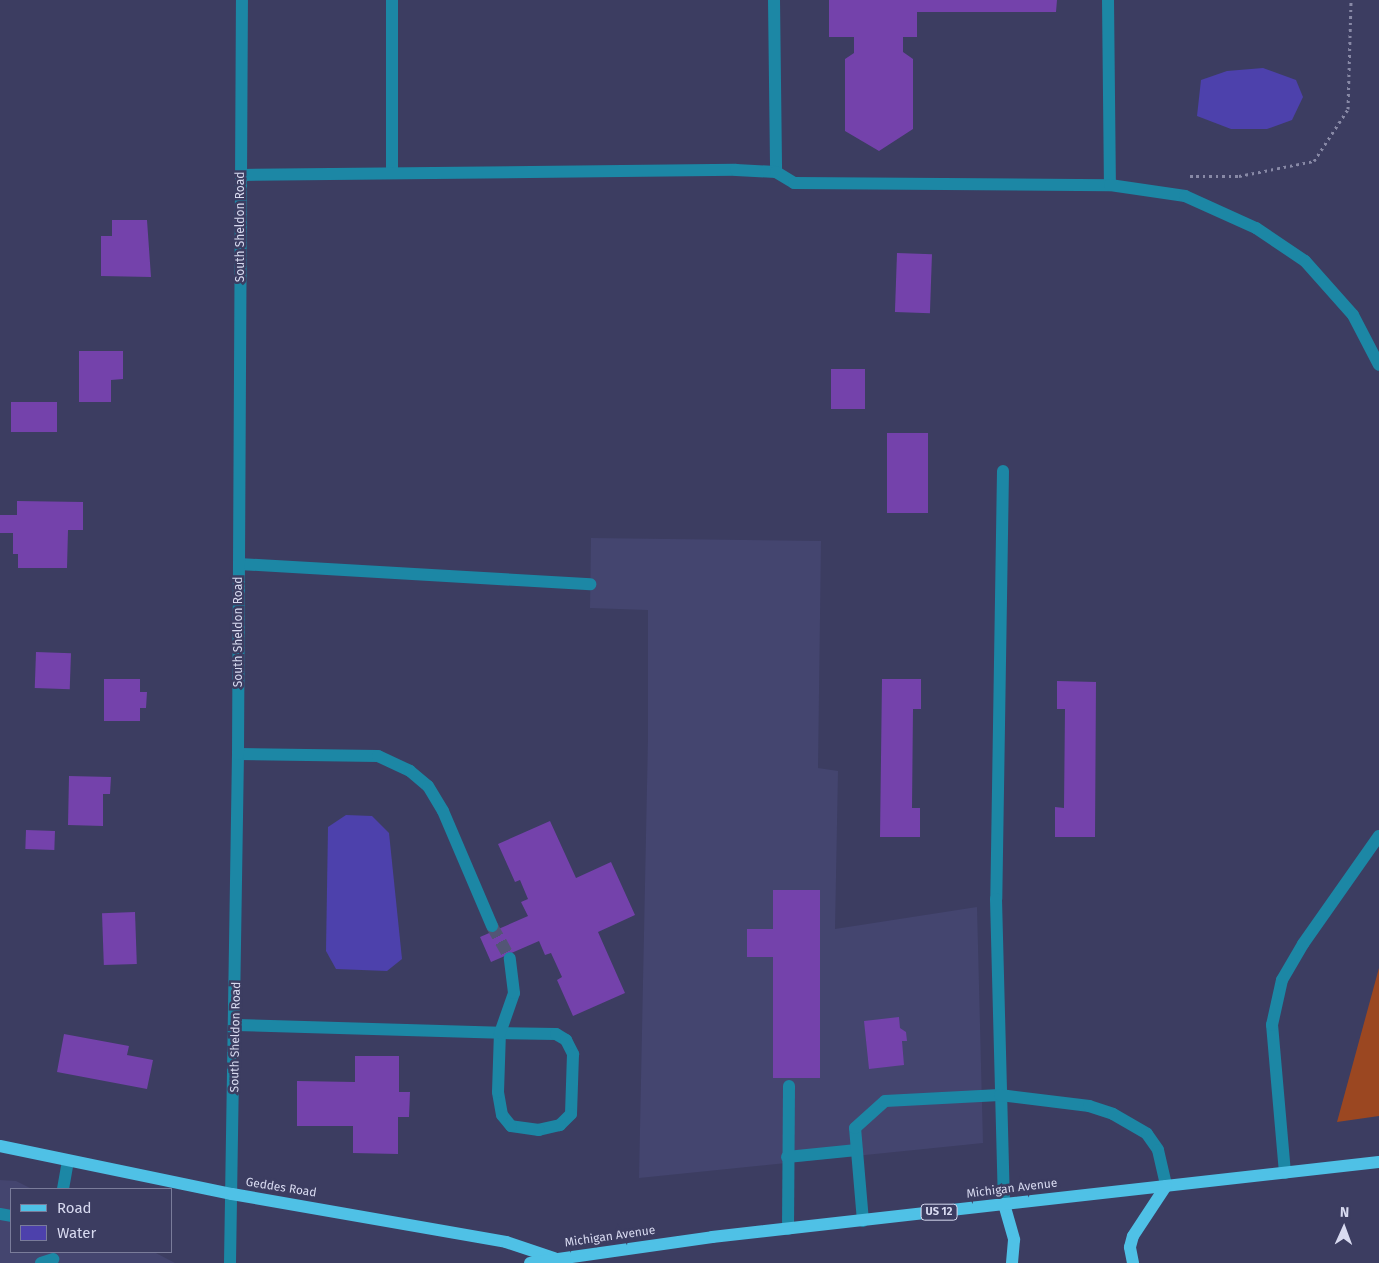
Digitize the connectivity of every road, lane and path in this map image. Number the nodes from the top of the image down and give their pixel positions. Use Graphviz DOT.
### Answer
graph roads {
  1 [pos="242,0"];
  2 [pos="392,0"];
  3 [pos="774,0"];
  4 [pos="1108,0"];
  5 [pos="1351,0"];
  6 [pos="776,172"];
  7 [pos="392,173"];
  8 [pos="241,175"];
  9 [pos="1180,176"];
  10 [pos="1110,185"];
  11 [pos="1379,365"];
  12 [pos="1003,471"];
  13 [pos="239,564"];
  14 [pos="590,584"];
  15 [pos="238,754"];
  16 [pos="1379,836"];
  17 [pos="492,926"];
  18 [pos="510,958"];
  19 [pos="236,1025"];
  20 [pos="500,1033"];
  21 [pos="789,1086"];
  22 [pos="1000,1095"];
  23 [pos="0,1146"];
  24 [pos="857,1150"];
  25 [pos="786,1157"];
  26 [pos="68,1161"];
  27 [pos="1379,1162"];
  28 [pos="1285,1173"];
  29 [pos="1166,1186"];
  30 [pos="64,1188"];
  31 [pos="232,1194"];
  32 [pos="1004,1204"];
  33 [pos="863,1221"];
  34 [pos="788,1229"];
  35 [pos="556,1259"];
  36 [pos="230,1263"];
  37 [pos="530,1263"];
  38 [pos="1012,1263"];
  39 [pos="1133,1263"];
  1 -- 8 [label="street, South Sheldon Road"];
  2 -- 7 [label="street"];
  3 -- 6 [label="street"];
  4 -- 10 [label="street"];
  5 -- 9 [label="path"];
  6 -- 7 [label="street"];
  6 -- 10 [label="street"];
  7 -- 8 [label="street"];
  8 -- 13 [label="street, South Sheldon Road"];
  10 -- 11 [label="street"];
  12 -- 22 [label="street"];
  13 -- 14 [label="street"];
  13 -- 15 [label="street, South Sheldon Road"];
  15 -- 17 [label="street"];
  15 -- 19 [label="street, South Sheldon Road"];
  16 -- 28 [label="street"];
  18 -- 20 [label="street"];
  19 -- 20 [label="street"];
  19 -- 31 [label="street, South Sheldon Road"];
  20 -- 20 [label="street"];
  21 -- 25 [label="street"];
  22 -- 24 [label="street"];
  22 -- 29 [label="street"];
  22 -- 32 [label="street"];
  23 -- 26 [label="main road, Geddes Road"];
  24 -- 25 [label="street"];
  24 -- 33 [label="street"];
  25 -- 34 [label="street"];
  26 -- 30 [label="street"];
  26 -- 31 [label="main road, Geddes Road"];
  27 -- 28 [label="main road, Michigan Avenue / US 12"];
  28 -- 29 [label="main road, Michigan Avenue / US 12"];
  29 -- 32 [label="main road, Michigan Avenue / US 12"];
  29 -- 39 [label="main road"];
  31 -- 35 [label="main road, Geddes Road"];
  31 -- 36 [label="street, South Sheldon Road"];
  32 -- 33 [label="main road, Michigan Avenue / US 12"];
  32 -- 38 [label="main road"];
  33 -- 34 [label="main road, Michigan Avenue / US 12"];
  34 -- 35 [label="main road, Michigan Avenue / US 12"];
  35 -- 37 [label="main road, Michigan Avenue / US 12"];
}
